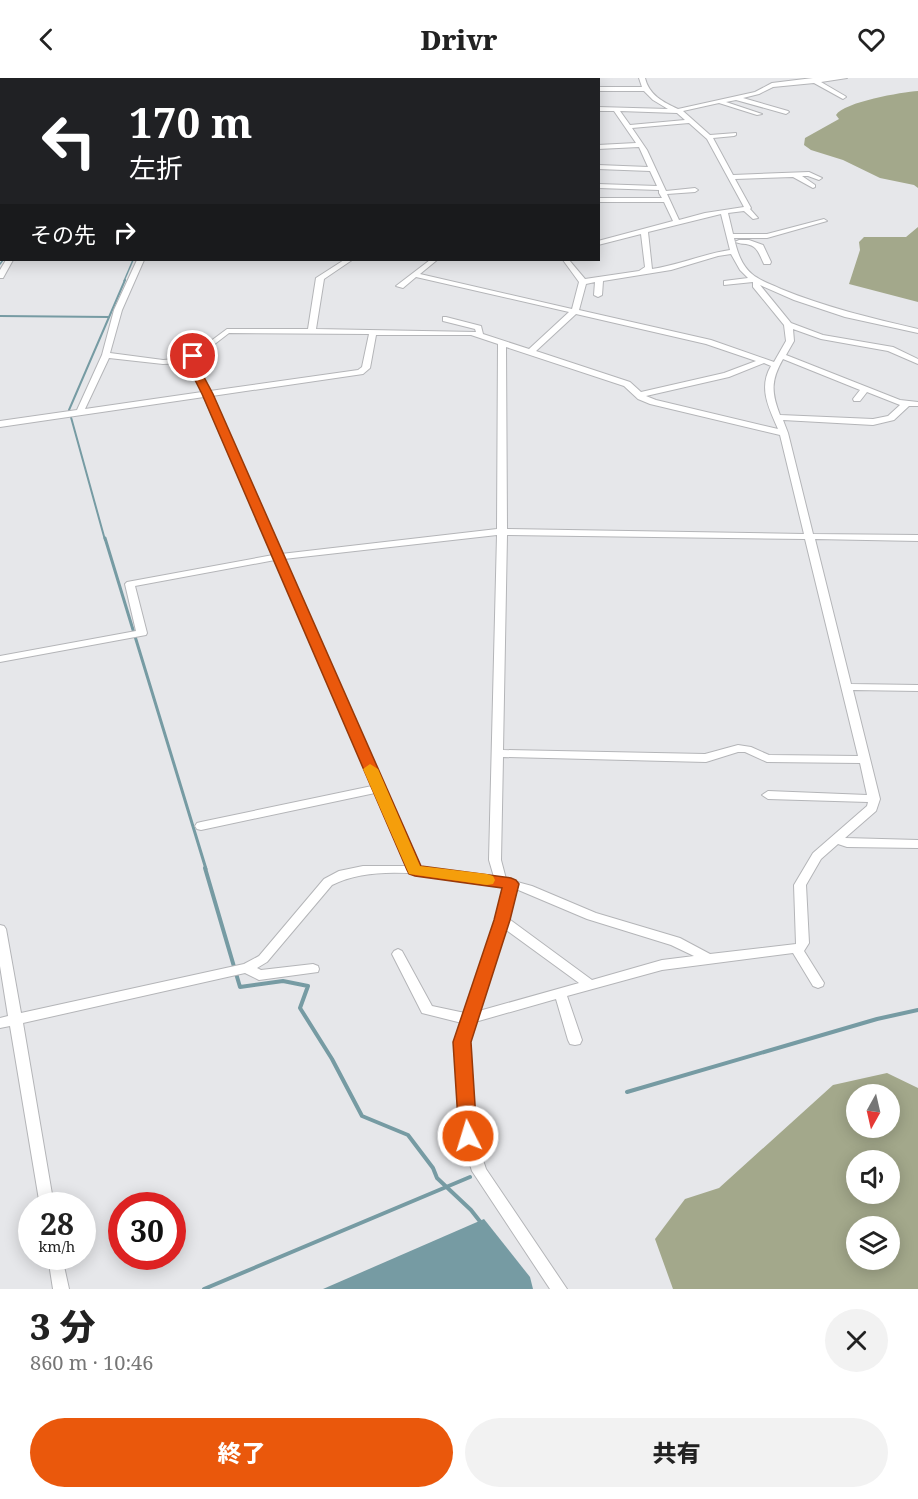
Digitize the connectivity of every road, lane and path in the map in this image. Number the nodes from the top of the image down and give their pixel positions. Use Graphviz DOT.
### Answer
graph roads {
  1 [pos="642,78"];
  2 [pos="844,78"];
  3 [pos="810,80"];
  4 [pos="600,89"];
  5 [pos="645,89"];
  6 [pos="843,97"];
  7 [pos="736,98"];
  8 [pos="720,102"];
  9 [pos="600,109"];
  10 [pos="616,110"];
  11 [pos="678,111"];
  12 [pos="786,112"];
  13 [pos="759,114"];
  14 [pos="691,121"];
  15 [pos="627,127"];
  16 [pos="734,134"];
  17 [pos="708,137"];
  18 [pos="600,147"];
  19 [pos="641,147"];
  20 [pos="623,150"];
  21 [pos="600,167"];
  22 [pos="652,169"];
  23 [pos="794,174"];
  24 [pos="732,177"];
  25 [pos="819,178"];
  26 [pos="600,186"];
  27 [pos="813,186"];
  28 [pos="695,190"];
  29 [pos="663,194"];
  30 [pos="600,200"];
  31 [pos="746,209"];
  32 [pos="724,213"];
  33 [pos="755,218"];
  34 [pos="824,221"];
  35 [pos="677,223"];
  36 [pos="644,232"];
  37 [pos="600,243"];
  38 [pos="731,243"];
  39 [pos="8,261"];
  40 [pos="140,261"];
  41 [pos="346,261"];
  42 [pos="433,261"];
  43 [pos="567,261"];
  44 [pos="767,262"];
  45 [pos="641,273"];
  46 [pos="415,275"];
  47 [pos="0,276"];
  48 [pos="599,280"];
  49 [pos="756,281"];
  50 [pos="582,282"];
  51 [pos="727,283"];
  52 [pos="400,286"];
  53 [pos="598,295"];
  54 [pos="575,311"];
  55 [pos="446,319"];
  56 [pos="788,325"];
  57 [pos="312,331"];
  58 [pos="918,331"];
  59 [pos="373,332"];
  60 [pos="479,334"];
  61 [pos="502,342"];
  62 [pos="531,352"];
  63 [pos="106,355"];
  64 [pos="190,360"];
  65 [pos="763,360"];
  66 [pos="779,360"];
  67 [pos="918,362"];
  68 [pos="865,389"];
  69 [pos="207,394"];
  70 [pos="639,395"];
  71 [pos="857,399"];
  72 [pos="906,404"];
  73 [pos="918,404"];
  74 [pos="77,413"];
  75 [pos="778,417"];
  76 [pos="0,424"];
  77 [pos="784,433"];
  78 [pos="502,532"];
  79 [pos="811,537"];
  80 [pos="918,538"];
  81 [pos="278,557"];
  82 [pos="0,659"];
  83 [pos="846,687"];
  84 [pos="918,688"];
  85 [pos="497,753"];
  86 [pos="864,760"];
  87 [pos="379,788"];
  88 [pos="768,795"];
  89 [pos="874,799"];
  90 [pos="201,826"];
  91 [pos="836,840"];
  92 [pos="918,844"];
  93 [pos="415,870"];
  94 [pos="506,883"];
  95 [pos="502,920"];
  96 [pos="0,929"];
  97 [pos="796,948"];
  98 [pos="398,954"];
  99 [pos="705,958"];
  100 [pos="247,968"];
  101 [pos="313,969"];
  102 [pos="818,983"];
  103 [pos="589,984"];
  104 [pos="560,993"];
  105 [pos="472,1018"];
  106 [pos="16,1019"];
  107 [pos="0,1023"];
  108 [pos="575,1040"];
  109 [pos="45,1192"];
  110 [pos="57,1270"];
  111 [pos="61,1289"];
  112 [pos="559,1289"];
  1 -- 5 [label="street"];
  2 -- 3 [label="street"];
  3 -- 6 [label="street"];
  3 -- 7 [label="street"];
  4 -- 5 [label="street"];
  5 -- 11 [label="street"];
  7 -- 8 [label="street"];
  7 -- 12 [label="street"];
  8 -- 11 [label="street"];
  8 -- 13 [label="street"];
  9 -- 10 [label="street"];
  10 -- 11 [label="street"];
  10 -- 15 [label="street"];
  11 -- 14 [label="street"];
  14 -- 15 [label="street"];
  14 -- 17 [label="street"];
  15 -- 19 [label="street"];
  16 -- 17 [label="street"];
  17 -- 24 [label="street"];
  18 -- 19 [label="street"];
  19 -- 20 [label="street"];
  19 -- 22 [label="street"];
  21 -- 22 [label="street"];
  22 -- 29 [label="street"];
  23 -- 24 [label="street"];
  23 -- 25 [label="street"];
  23 -- 27 [label="street"];
  24 -- 31 [label="street"];
  26 -- 29 [label="street"];
  28 -- 29 [label="street"];
  29 -- 30 [label="street"];
  29 -- 35 [label="street"];
  31 -- 32 [label="street"];
  31 -- 33 [label="street"];
  32 -- 35 [label="street"];
  32 -- 38 [label="street"];
  34 -- 38 [label="street"];
  35 -- 36 [label="street"];
  36 -- 37 [label="street"];
  36 -- 45 [label="street"];
  38 -- 44 [label="street"];
  38 -- 45 [label="street"];
  38 -- 49 [label="street"];
  39 -- 47 [label="street"];
  40 -- 63 [label="street"];
  41 -- 57 [label="street"];
  42 -- 46 [label="street"];
  43 -- 50 [label="street"];
  45 -- 48 [label="street"];
  46 -- 52 [label="street"];
  46 -- 54 [label="street"];
  48 -- 50 [label="street"];
  48 -- 53 [label="street"];
  49 -- 51 [label="street"];
  49 -- 56 [label="street"];
  49 -- 58 [label="street"];
  50 -- 54 [label="street"];
  54 -- 62 [label="street"];
  54 -- 65 [label="street"];
  55 -- 60 [label="street"];
  56 -- 66 [label="street"];
  56 -- 67 [label="street"];
  57 -- 59 [label="street"];
  57 -- 64 [label="street"];
  59 -- 60 [label="street"];
  59 -- 69 [label="street"];
  60 -- 61 [label="street"];
  61 -- 62 [label="street"];
  61 -- 78 [label="street"];
  62 -- 70 [label="street"];
  63 -- 64 [label="street"];
  63 -- 74 [label="street"];
  64 -- 69 [label="street"];
  65 -- 66 [label="street"];
  65 -- 70 [label="street"];
  66 -- 68 [label="street"];
  66 -- 75 [label="street"];
  68 -- 71 [label="street"];
  68 -- 72 [label="street"];
  69 -- 74 [label="street"];
  69 -- 81 [label="street"];
  70 -- 77 [label="street"];
  72 -- 73 [label="street"];
  72 -- 75 [label="street"];
  74 -- 76 [label="street"];
  75 -- 77 [label="street"];
  77 -- 79 [label="street"];
  78 -- 79 [label="street"];
  78 -- 81 [label="street"];
  78 -- 85 [label="street"];
  79 -- 80 [label="street"];
  79 -- 83 [label="street"];
  81 -- 82 [label="street"];
  81 -- 87 [label="street"];
  83 -- 84 [label="street"];
  83 -- 86 [label="street"];
  85 -- 86 [label="street"];
  85 -- 94 [label="street"];
  86 -- 89 [label="street"];
  87 -- 90 [label="street"];
  87 -- 93 [label="street"];
  88 -- 89 [label="street"];
  89 -- 91 [label="street"];
  91 -- 92 [label="street"];
  91 -- 97 [label="street"];
  93 -- 94 [label="street"];
  93 -- 100 [label="street"];
  94 -- 95 [label="street"];
  94 -- 99 [label="street"];
  95 -- 103 [label="street"];
  95 -- 105 [label="street"];
  96 -- 106 [label="street"];
  97 -- 99 [label="street"];
  97 -- 102 [label="street"];
  98 -- 105 [label="street"];
  99 -- 103 [label="street"];
  100 -- 101 [label="street"];
  100 -- 106 [label="street"];
  103 -- 104 [label="street"];
  104 -- 105 [label="street"];
  104 -- 108 [label="street"];
  105 -- 112 [label="street"];
  106 -- 107 [label="street"];
  106 -- 109 [label="street"];
  110 -- 111 [label="street"];
}
